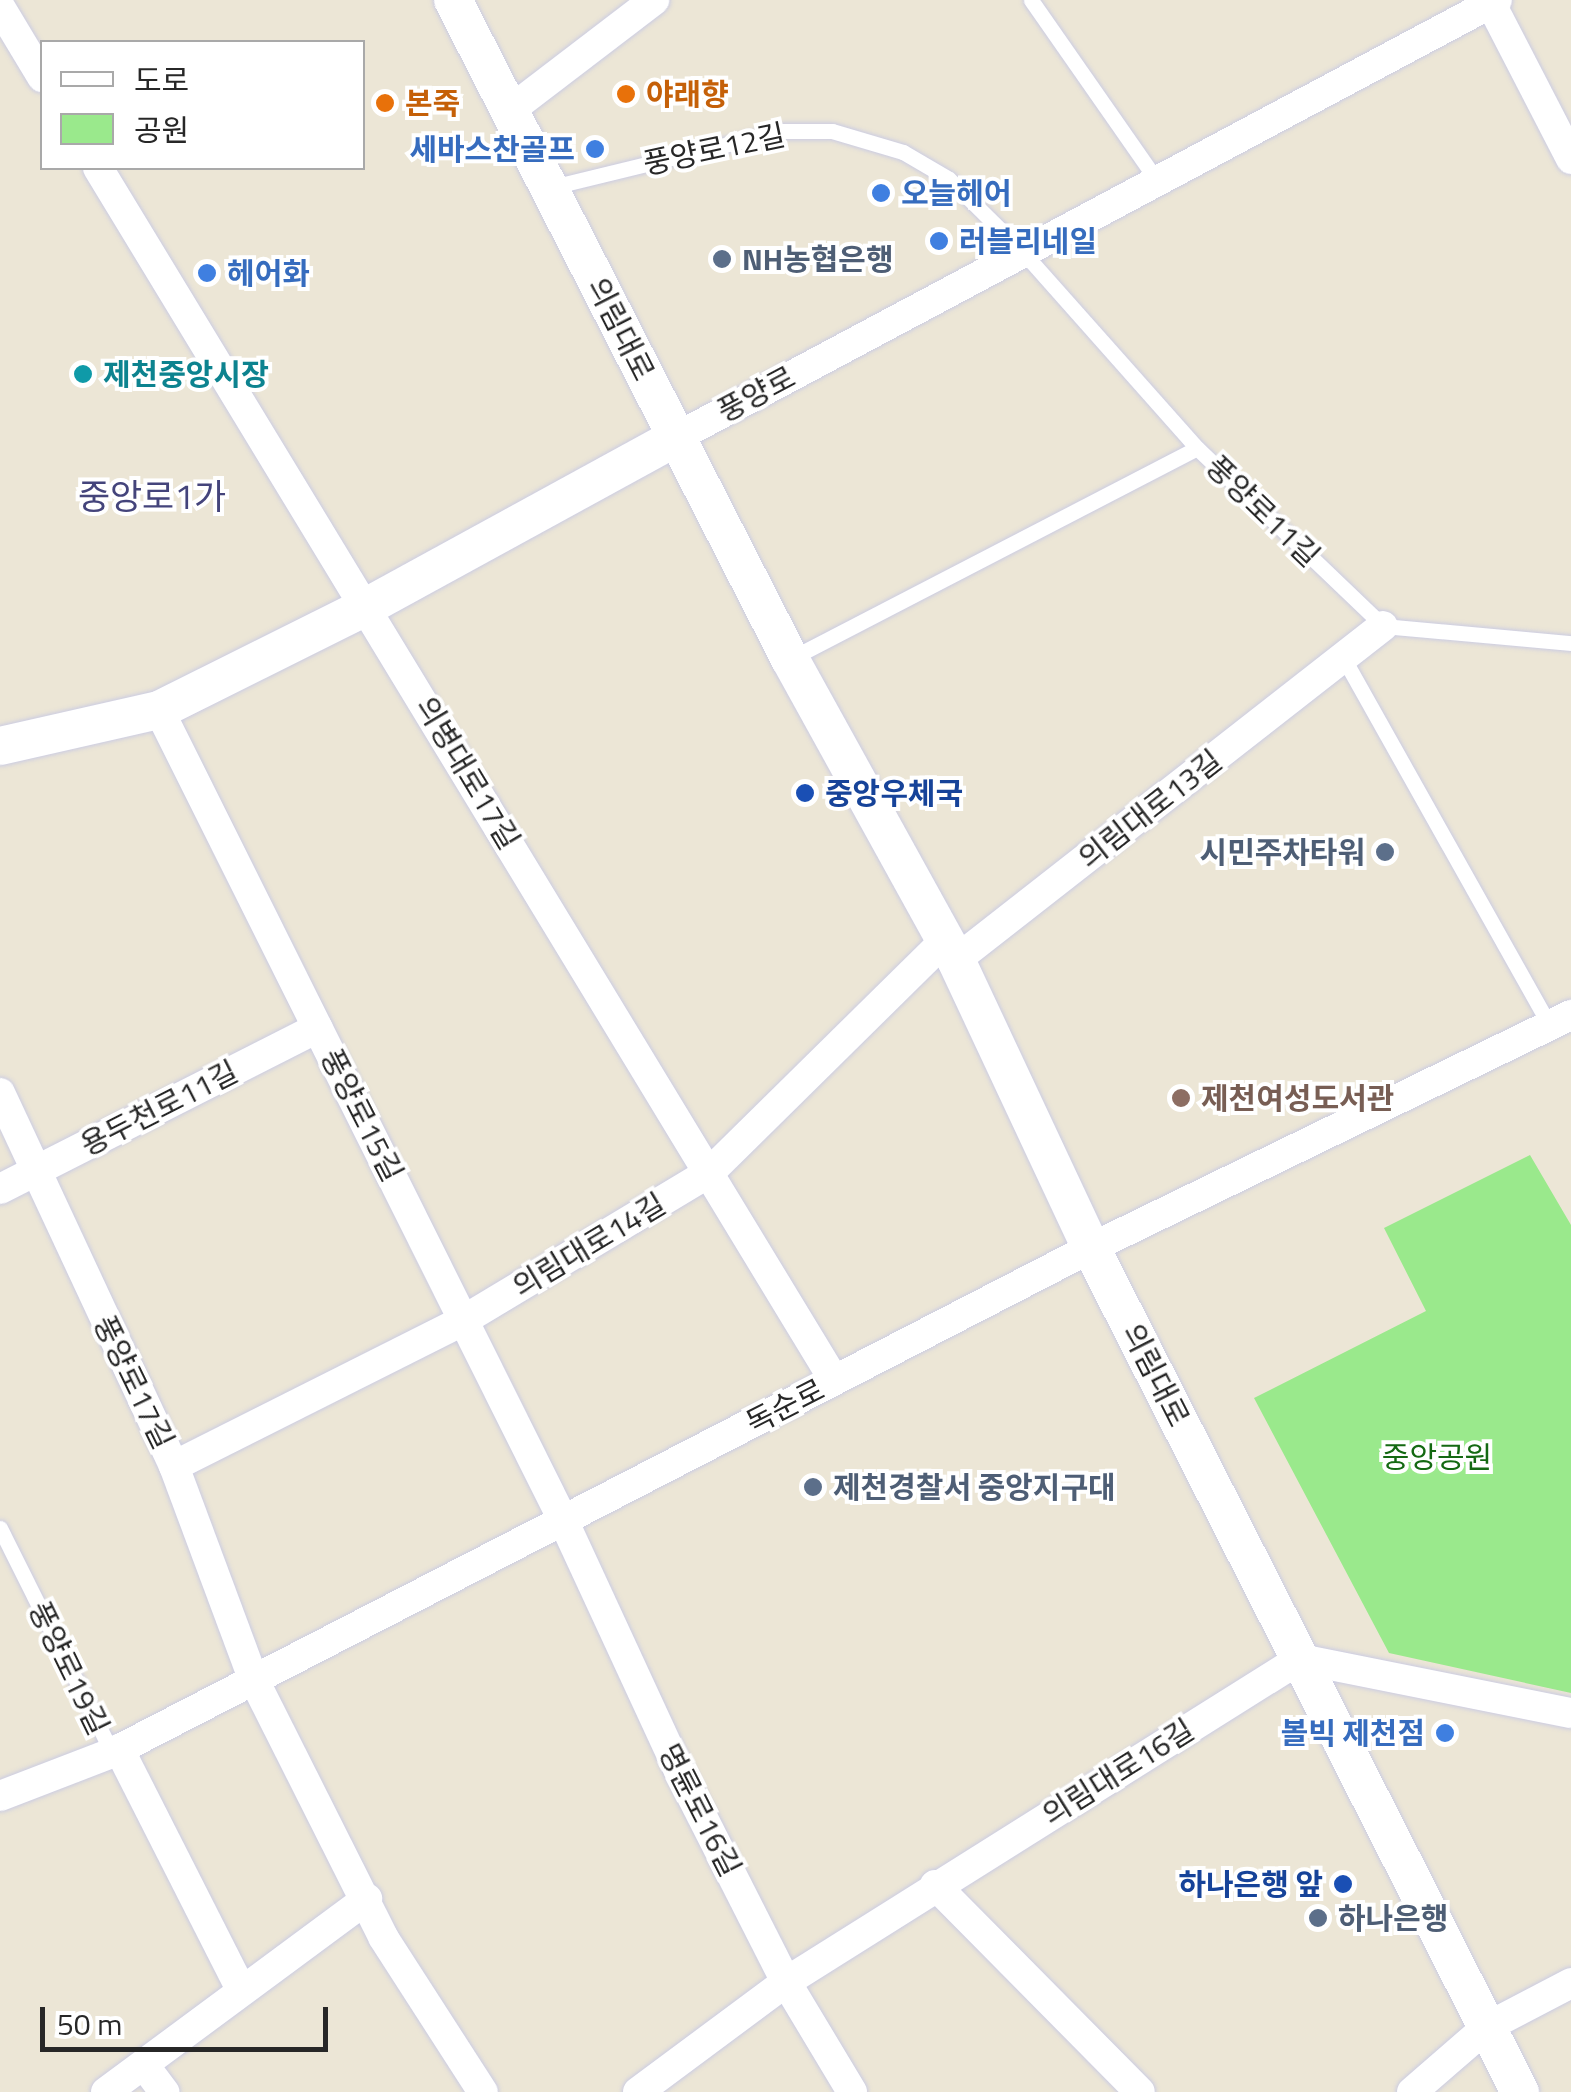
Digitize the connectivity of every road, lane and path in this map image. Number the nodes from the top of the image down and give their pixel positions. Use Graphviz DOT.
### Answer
graph roads {
  1 [pos="452,0"];
  2 [pos="654,0"];
  3 [pos="1031,0"];
  4 [pos="1492,1"];
  5 [pos="0,7"];
  6 [pos="40,75"];
  7 [pos="509,111"];
  8 [pos="1571,159"];
  9 [pos="99,170"];
  10 [pos="1156,179"];
  11 [pos="548,188"];
  12 [pos="1022,251"];
  13 [pos="677,437"];
  14 [pos="1196,448"];
  15 [pos="368,606"];
  16 [pos="1383,626"];
  17 [pos="1571,643"];
  18 [pos="790,658"];
  19 [pos="1344,658"];
  20 [pos="159,710"];
  21 [pos="0,746"];
  22 [pos="950,950"];
  23 [pos="318,1028"];
  24 [pos="1564,1029"];
  25 [pos="0,1093"];
  26 [pos="32,1172"];
  27 [pos="709,1173"];
  28 [pos="0,1189"];
  29 [pos="1091,1248"];
  30 [pos="464,1320"];
  31 [pos="834,1380"];
  32 [pos="174,1466"];
  33 [pos="563,1520"];
  34 [pos="0,1528"];
  35 [pos="1300,1659"];
  36 [pos="253,1678"];
  37 [pos="1571,1713"];
  38 [pos="115,1751"];
  39 [pos="0,1796"];
  40 [pos="936,1885"];
  41 [pos="367,1899"];
  42 [pos="786,1982"];
  43 [pos="1571,1984"];
  44 [pos="242,1991"];
  45 [pos="1487,2027"];
  46 [pos="144,2064"];
  47 [pos="106,2092"];
  48 [pos="164,2092"];
  49 [pos="483,2092"];
  50 [pos="638,2092"];
  51 [pos="852,2092"];
  52 [pos="1140,2092"];
  53 [pos="1412,2092"];
  54 [pos="1520,2092"];
  1 -- 7 [label="street, 의림대로"];
  2 -- 7 [label="street"];
  3 -- 10 [label="lane"];
  4 -- 8 [label="street"];
  4 -- 10 [label="street, 풍양로"];
  5 -- 6 [label="street"];
  7 -- 11 [label="street, 의림대로"];
  9 -- 15 [label="street, 의병대로17길"];
  10 -- 12 [label="street, 풍양로"];
  11 -- 12 [label="lane, 풍양로12길"];
  11 -- 13 [label="street, 의림대로"];
  12 -- 13 [label="street, 풍양로"];
  12 -- 14 [label="lane, 풍양로11길"];
  13 -- 15 [label="street, 풍양로"];
  13 -- 18 [label="street, 의림대로"];
  14 -- 16 [label="lane, 풍양로11길"];
  14 -- 18 [label="lane"];
  15 -- 20 [label="street, 풍양로"];
  15 -- 27 [label="street, 의병대로17길"];
  16 -- 17 [label="lane"];
  16 -- 19 [label="street, 의림대로13길"];
  18 -- 22 [label="street, 의림대로"];
  19 -- 22 [label="street, 의림대로13길"];
  19 -- 24 [label="lane"];
  20 -- 21 [label="street, 풍양로"];
  20 -- 23 [label="street, 풍양로15길"];
  22 -- 27 [label="street, 의림대로14길"];
  22 -- 29 [label="street, 의림대로"];
  23 -- 26 [label="street, 용두천로11길"];
  23 -- 30 [label="street, 풍양로15길"];
  24 -- 29 [label="street, 독순로"];
  25 -- 26 [label="street, 풍양로17길"];
  26 -- 28 [label="street, 용두천로11길"];
  26 -- 32 [label="street, 풍양로17길"];
  27 -- 30 [label="street, 의림대로14길"];
  27 -- 31 [label="street, 의병대로17길"];
  29 -- 31 [label="street, 독순로"];
  29 -- 35 [label="street, 의림대로"];
  30 -- 32 [label="street, 의림대로14길"];
  30 -- 33 [label="street, 풍양로15길"];
  31 -- 33 [label="street, 독순로"];
  32 -- 36 [label="street, 풍양로17길"];
  33 -- 36 [label="street, 독순로"];
  33 -- 42 [label="street, 명륜로16길"];
  34 -- 38 [label="lane, 풍양로19길"];
  35 -- 37 [label="street"];
  35 -- 40 [label="street, 의림대로16길"];
  35 -- 45 [label="street, 의림대로"];
  36 -- 38 [label="street, 독순로"];
  36 -- 41 [label="street, 풍양로17길"];
  38 -- 39 [label="street, 독순로"];
  38 -- 44 [label="street"];
  40 -- 42 [label="street, 의림대로16길"];
  40 -- 52 [label="street"];
  41 -- 44 [label="street"];
  41 -- 49 [label="street, 풍양로17길"];
  42 -- 50 [label="street, 의림대로16길"];
  42 -- 51 [label="street, 명륜로16길"];
  43 -- 45 [label="street"];
  44 -- 46 [label="street"];
  45 -- 53 [label="street"];
  45 -- 54 [label="street, 의림대로"];
  46 -- 47 [label="street"];
  46 -- 48 [label="street"];
}
